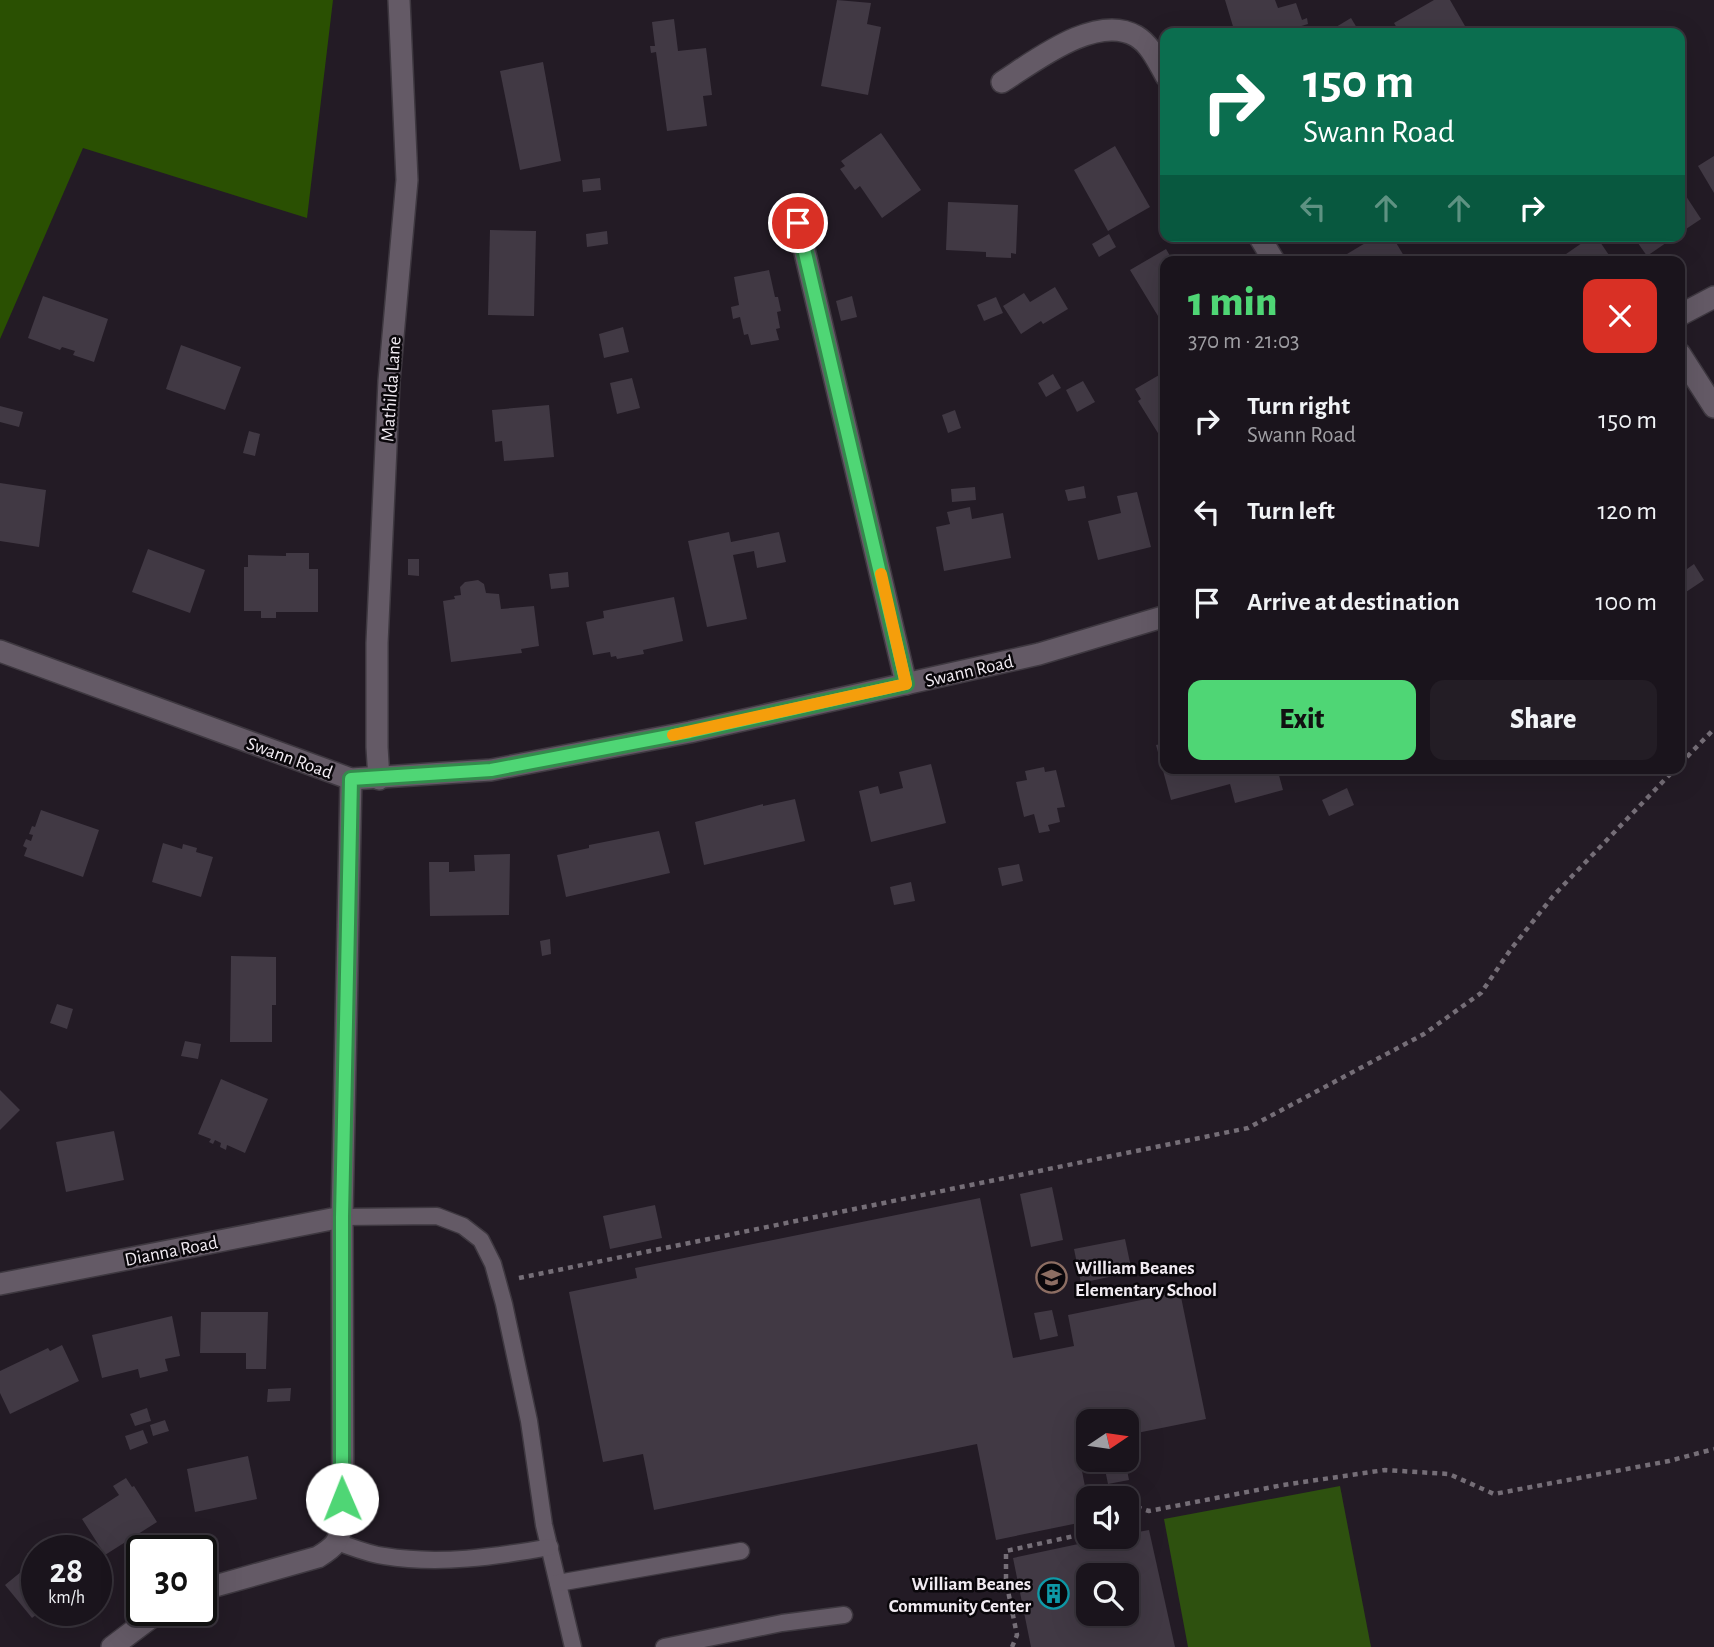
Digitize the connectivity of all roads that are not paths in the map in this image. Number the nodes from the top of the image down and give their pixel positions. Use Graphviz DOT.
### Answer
graph roads {
  1 [pos="399,0"];
  2 [pos="1160,66"];
  3 [pos="1002,82"];
  4 [pos="798,223"];
  5 [pos="1714,297"];
  6 [pos="1685,312"];
  7 [pos="1685,362"];
  8 [pos="1714,407"];
  9 [pos="1160,618"];
  10 [pos="0,651"];
  11 [pos="906,684"];
  12 [pos="351,779"];
  13 [pos="379,779"];
  14 [pos="342,1217"];
  15 [pos="0,1284"];
  16 [pos="337,1542"];
  17 [pos="550,1547"];
  18 [pos="741,1551"];
  19 [pos="558,1583"];
  20 [pos="217,1585"];
  21 [pos="844,1615"];
  22 [pos="140,1626"];
  23 [pos="112,1647"];
  24 [pos="573,1647"];
  25 [pos="664,1647"];
  1 -- 13 [label="street, Mathilda Lane"];
  2 -- 3 [label="street"];
  4 -- 11 [label="street"];
  5 -- 6 [label="street"];
  7 -- 8 [label="street"];
  9 -- 11 [label="street, Swann Road"];
  10 -- 12 [label="street, Swann Road"];
  11 -- 13 [label="street, Swann Road"];
  12 -- 13 [label="street, Swann Road"];
  12 -- 14 [label="street"];
  14 -- 15 [label="street, Dianna Road"];
  14 -- 16 [label="street"];
  14 -- 17 [label="lane"];
  16 -- 17 [label="lane"];
  16 -- 20 [label="street"];
  17 -- 19 [label="lane"];
  18 -- 19 [label="lane"];
  19 -- 24 [label="lane"];
  21 -- 25 [label="lane"];
  22 -- 23 [label="street"];
}
